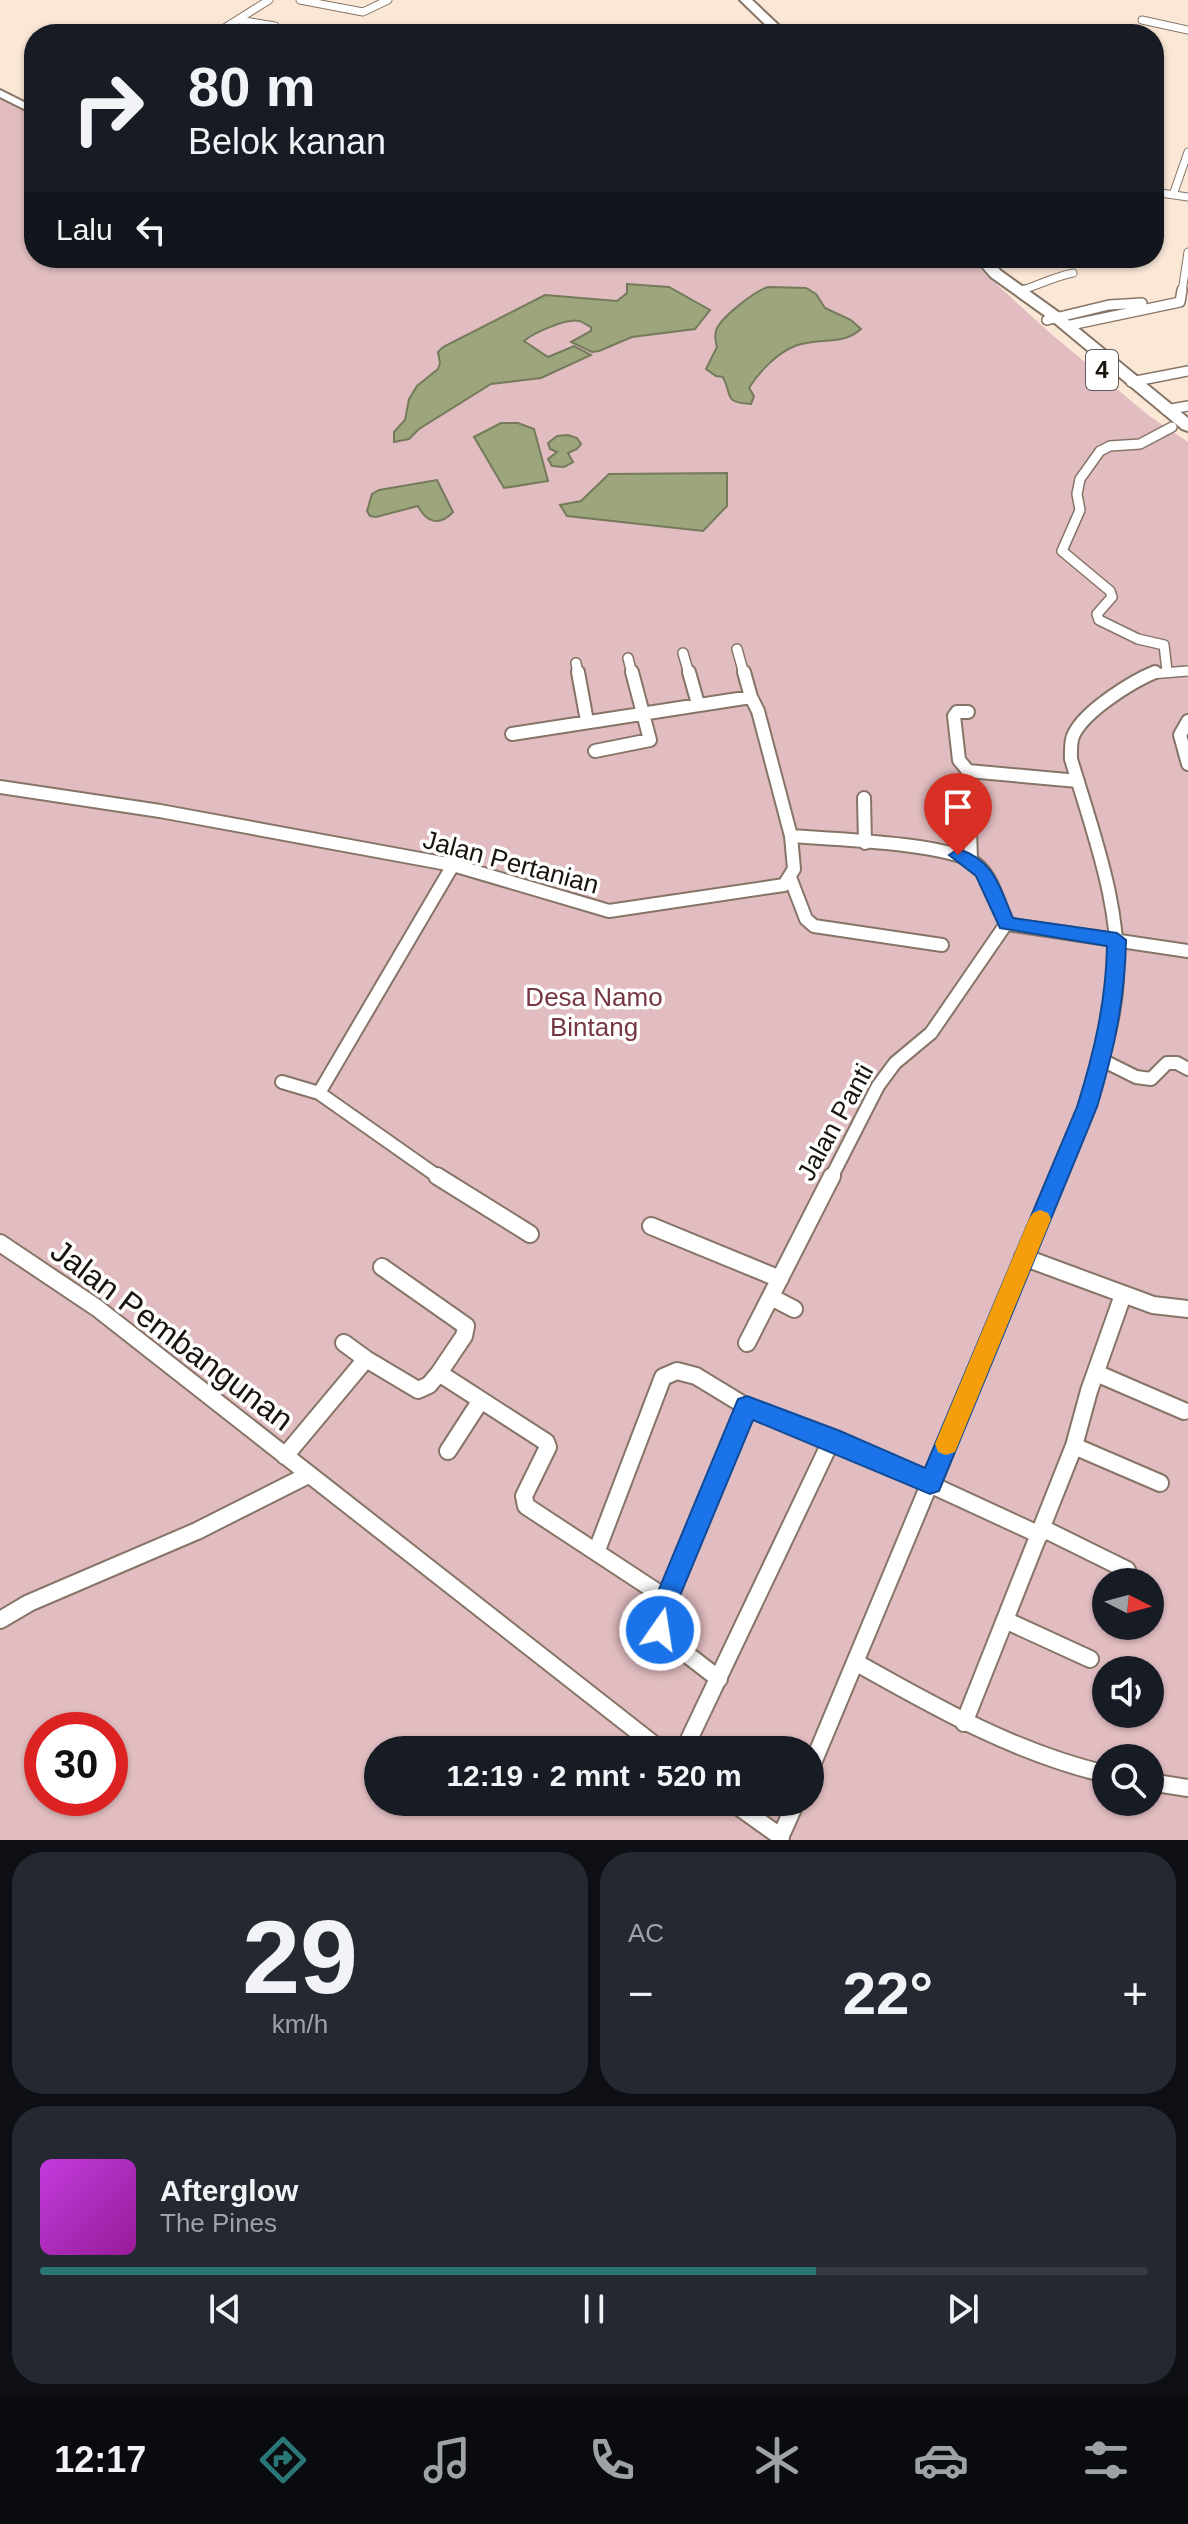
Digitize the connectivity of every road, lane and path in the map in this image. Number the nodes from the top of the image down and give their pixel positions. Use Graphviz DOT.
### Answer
graph roads {
  1 [pos="269,0"];
  2 [pos="300,0"];
  3 [pos="388,0"];
  4 [pos="746,0"];
  5 [pos="320,2"];
  6 [pos="238,20"];
  7 [pos="1142,20"];
  8 [pos="231,24"];
  9 [pos="263,24"];
  10 [pos="771,24"];
  11 [pos="1160,24"];
  12 [pos="1164,25"];
  13 [pos="1188,30"];
  14 [pos="0,93"];
  15 [pos="24,106"];
  16 [pos="1188,152"];
  17 [pos="1164,194"];
  18 [pos="1173,195"];
  19 [pos="1188,197"];
  20 [pos="1188,252"];
  21 [pos="993,268"];
  22 [pos="1073,273"];
  23 [pos="1022,293"];
  24 [pos="1143,303"];
  25 [pos="1057,321"];
  26 [pos="1188,371"];
  27 [pos="1131,382"];
  28 [pos="1188,406"];
  29 [pos="1166,410"];
  30 [pos="1184,428"];
  31 [pos="737,649"];
  32 [pos="683,653"];
  33 [pos="628,658"];
  34 [pos="576,663"];
  35 [pos="1167,671"];
  36 [pos="1188,671"];
  37 [pos="751,697"];
  38 [pos="698,704"];
  39 [pos="640,712"];
  40 [pos="968,712"];
  41 [pos="587,721"];
  42 [pos="1188,721"];
  43 [pos="512,734"];
  44 [pos="595,751"];
  45 [pos="1188,764"];
  46 [pos="968,771"];
  47 [pos="1078,781"];
  48 [pos="0,787"];
  49 [pos="864,798"];
  50 [pos="791,836"];
  51 [pos="865,843"];
  52 [pos="971,860"];
  53 [pos="453,865"];
  54 [pos="791,880"];
  55 [pos="1006,924"];
  56 [pos="1117,940"];
  57 [pos="942,945"];
  58 [pos="1188,951"];
  59 [pos="1102,1060"];
  60 [pos="1188,1069"];
  61 [pos="282,1082"];
  62 [pos="319,1093"];
  63 [pos="651,1226"];
  64 [pos="530,1234"];
  65 [pos="0,1243"];
  66 [pos="1023,1257"];
  67 [pos="382,1267"];
  68 [pos="780,1279"];
  69 [pos="1123,1295"];
  70 [pos="771,1297"];
  71 [pos="794,1309"];
  72 [pos="1188,1309"];
  73 [pos="344,1343"];
  74 [pos="747,1343"];
  75 [pos="366,1359"];
  76 [pos="439,1373"];
  77 [pos="1096,1373"];
  78 [pos="481,1400"];
  79 [pos="747,1407"];
  80 [pos="1184,1411"];
  81 [pos="832,1439"];
  82 [pos="1074,1446"];
  83 [pos="448,1451"];
  84 [pos="285,1456"];
  85 [pos="308,1475"];
  86 [pos="930,1483"];
  87 [pos="1160,1483"];
  88 [pos="1041,1532"];
  89 [pos="597,1550"];
  90 [pos="1122,1568"];
  91 [pos="666,1598"];
  92 [pos="0,1620"];
  93 [pos="1007,1621"];
  94 [pos="1090,1659"];
  95 [pos="857,1663"];
  96 [pos="719,1679"];
  97 [pos="964,1723"];
  98 [pos="643,1736"];
  99 [pos="691,1736"];
  100 [pos="824,1738"];
  101 [pos="1092,1770"];
  102 [pos="1164,1784"];
  103 [pos="1188,1788"];
  104 [pos="750,1816"];
  105 [pos="790,1816"];
  106 [pos="780,1839"];
  1 -- 6 [label="street"];
  2 -- 5 [label="street"];
  3 -- 5 [label="street"];
  4 -- 10 [label="highway"];
  6 -- 8 [label="street"];
  6 -- 9 [label="street"];
  7 -- 11 [label="street"];
  12 -- 13 [label="street"];
  14 -- 15 [label="street"];
  16 -- 18 [label="street"];
  17 -- 18 [label="street"];
  18 -- 19 [label="street"];
  20 -- 25 [label="street"];
  21 -- 23 [label="highway, 4"];
  22 -- 23 [label="street"];
  23 -- 25 [label="highway, 4"];
  24 -- 25 [label="street"];
  25 -- 27 [label="highway, 4"];
  25 -- 30 [label="highway, 4"];
  26 -- 27 [label="street"];
  27 -- 29 [label="highway, 4"];
  28 -- 29 [label="street"];
  29 -- 30 [label="highway, 4"];
  30 -- 35 [label="street"];
  31 -- 37 [label="street"];
  32 -- 38 [label="street"];
  33 -- 39 [label="street"];
  34 -- 41 [label="street"];
  35 -- 36 [label="street"];
  35 -- 47 [label="street"];
  37 -- 38 [label="street"];
  37 -- 50 [label="street"];
  38 -- 39 [label="street"];
  39 -- 41 [label="street"];
  39 -- 44 [label="street"];
  40 -- 46 [label="street"];
  41 -- 43 [label="street"];
  42 -- 45 [label="street"];
  46 -- 47 [label="street"];
  46 -- 52 [label="street"];
  47 -- 56 [label="street"];
  48 -- 53 [label="street, Jalan Pertanian"];
  49 -- 51 [label="street"];
  50 -- 51 [label="street"];
  50 -- 54 [label="street"];
  51 -- 52 [label="street"];
  52 -- 55 [label="street"];
  53 -- 54 [label="street, Jalan Pertanian"];
  53 -- 62 [label="street"];
  54 -- 57 [label="street"];
  55 -- 56 [label="street"];
  55 -- 68 [label="street, Jalan Panti"];
  56 -- 58 [label="street"];
  56 -- 59 [label="street"];
  59 -- 60 [label="street"];
  59 -- 66 [label="street"];
  61 -- 62 [label="street"];
  62 -- 64 [label="street"];
  63 -- 68 [label="street"];
  65 -- 84 [label="street, Jalan Pembangunan"];
  66 -- 69 [label="street"];
  66 -- 86 [label="street"];
  67 -- 76 [label="street"];
  68 -- 70 [label="street, Jalan Panti"];
  69 -- 72 [label="street"];
  69 -- 77 [label="street"];
  70 -- 71 [label="street"];
  70 -- 74 [label="street, Jalan Panti"];
  73 -- 75 [label="street"];
  75 -- 76 [label="street"];
  75 -- 84 [label="street"];
  76 -- 78 [label="street"];
  77 -- 80 [label="street"];
  77 -- 82 [label="street"];
  78 -- 83 [label="street"];
  78 -- 89 [label="street"];
  79 -- 81 [label="street"];
  79 -- 89 [label="street"];
  79 -- 91 [label="street"];
  81 -- 86 [label="street"];
  81 -- 96 [label="street"];
  82 -- 87 [label="street"];
  82 -- 88 [label="street"];
  84 -- 85 [label="street, Jalan Pembangunan"];
  85 -- 92 [label="street"];
  85 -- 98 [label="street, Jalan Pembangunan"];
  86 -- 88 [label="street"];
  86 -- 95 [label="street"];
  88 -- 90 [label="street"];
  88 -- 93 [label="street"];
  89 -- 91 [label="street"];
  91 -- 96 [label="street"];
  93 -- 94 [label="street"];
  93 -- 97 [label="street"];
  95 -- 97 [label="street"];
  95 -- 100 [label="street"];
  96 -- 99 [label="street"];
  97 -- 101 [label="street"];
  102 -- 103 [label="street"];
  104 -- 106 [label="street"];
  105 -- 106 [label="street"];
}
